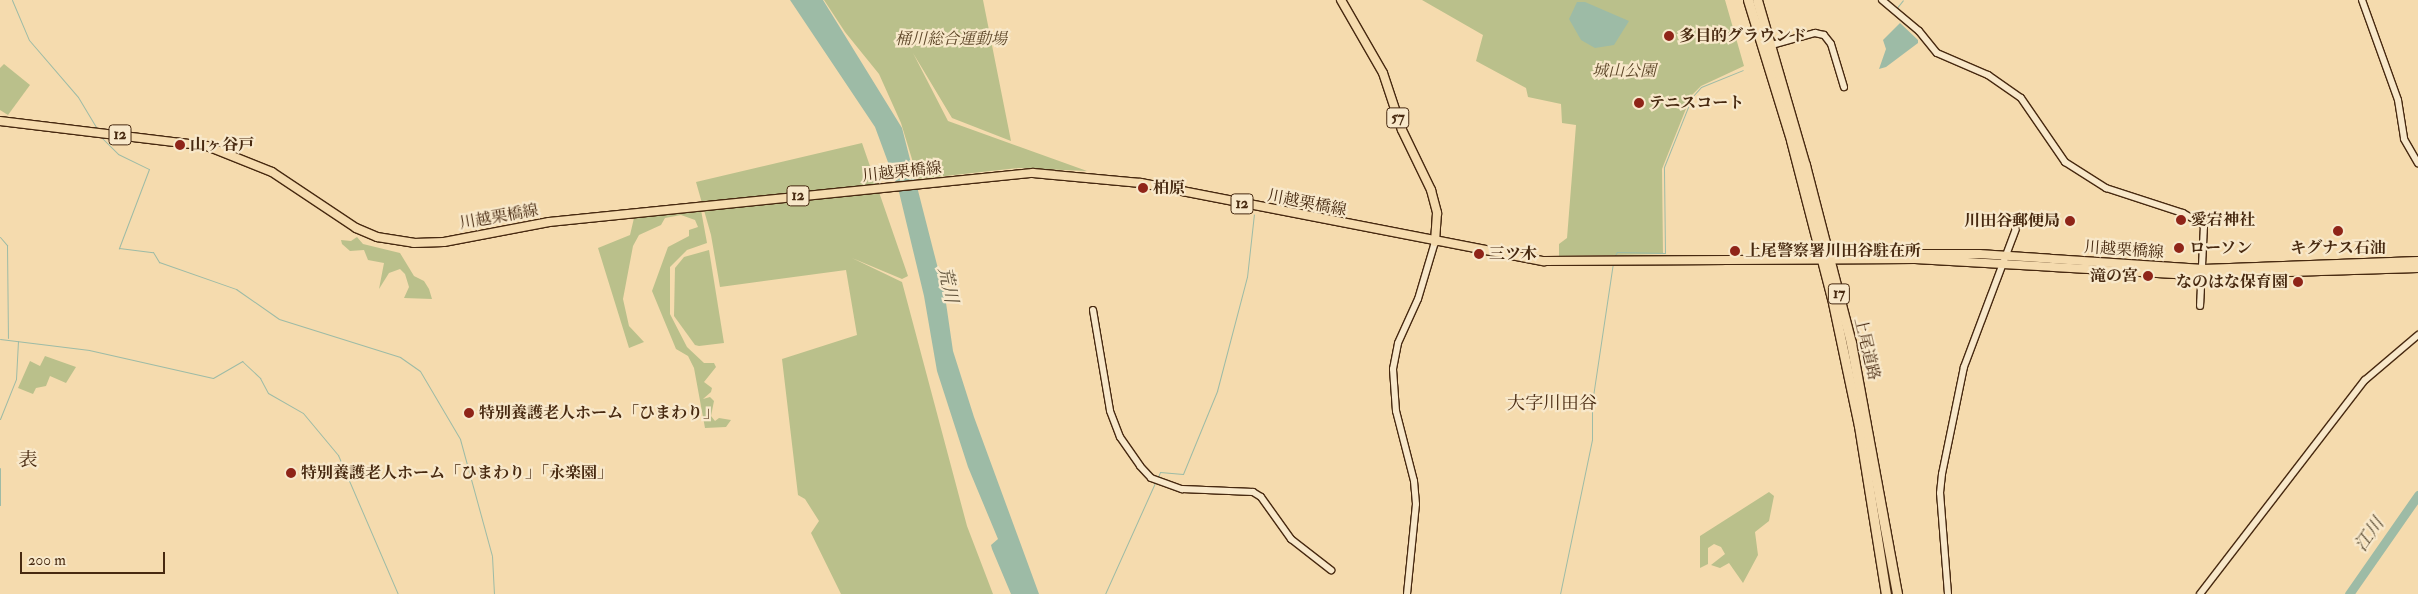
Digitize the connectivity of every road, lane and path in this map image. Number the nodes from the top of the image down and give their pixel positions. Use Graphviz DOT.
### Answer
graph roads {
  1 [pos="1341,0"];
  2 [pos="1748,0"];
  3 [pos="1757,0"];
  4 [pos="1882,0"];
  5 [pos="2362,0"];
  6 [pos="1766,47"];
  7 [pos="1844,86"];
  8 [pos="0,121"];
  9 [pos="2418,164"];
  10 [pos="2016,229"];
  11 [pos="1435,242"];
  12 [pos="1825,258"];
  13 [pos="2005,259"];
  14 [pos="2418,261"];
  15 [pos="2418,268"];
  16 [pos="2203,272"];
  17 [pos="2200,306"];
  18 [pos="1093,310"];
  19 [pos="2418,335"];
  20 [pos="1331,570"];
  21 [pos="1407,594"];
  22 [pos="1886,594"];
  23 [pos="1897,594"];
  24 [pos="1948,594"];
  25 [pos="2200,594"];
  1 -- 11 [label="main road, 57"];
  2 -- 6 [label="highway, 上尾道路 / 17"];
  3 -- 6 [label="highway, 上尾道路 / 17"];
  4 -- 16 [label="street"];
  5 -- 9 [label="street"];
  6 -- 7 [label="street"];
  6 -- 12 [label="highway, 上尾道路 / 17"];
  8 -- 11 [label="main road, 川越栗橋線 / 12"];
  10 -- 13 [label="street"];
  11 -- 12 [label="main road, 川越栗橋線 / 12"];
  11 -- 21 [label="street"];
  12 -- 13 [label="main road, 川越栗橋線 / 12"];
  12 -- 22 [label="highway, 上尾道路 / 17"];
  12 -- 23 [label="highway, 上尾道路 / 17"];
  13 -- 16 [label="main road, 川越栗橋線 / 12"];
  13 -- 24 [label="street"];
  14 -- 16 [label="main road, 川越栗橋線 / 12"];
  15 -- 16 [label="main road, 川越栗橋線 / 12"];
  16 -- 17 [label="street"];
  18 -- 20 [label="street"];
  19 -- 25 [label="street"];
}
